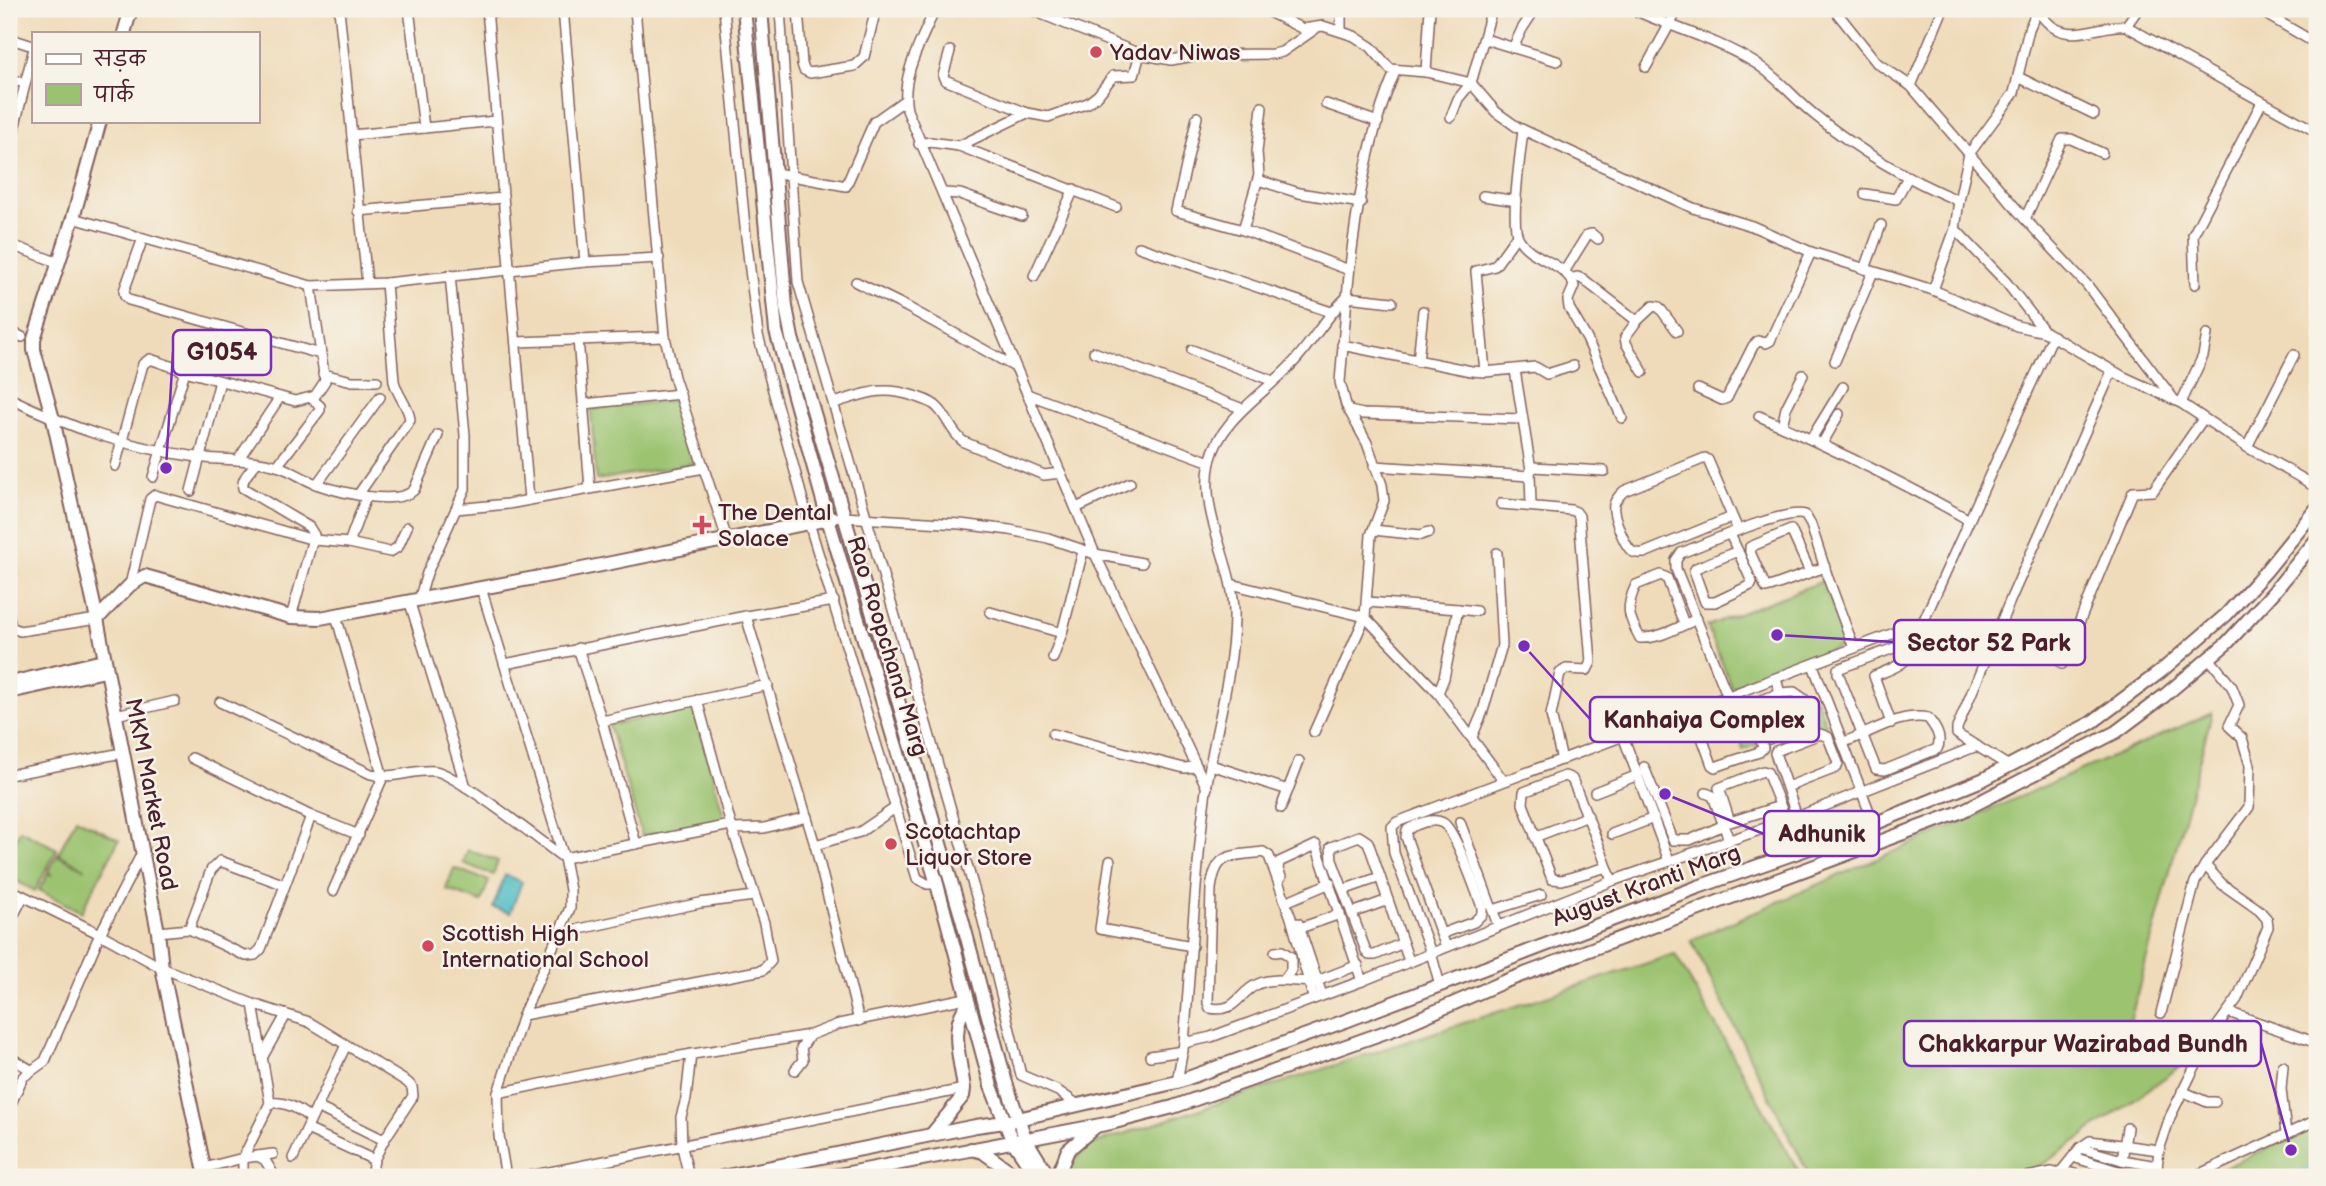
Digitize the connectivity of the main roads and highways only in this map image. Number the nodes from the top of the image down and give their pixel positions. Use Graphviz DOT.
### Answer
graph roads {
  1 [pos="131,9"];
  2 [pos="744,9"];
  3 [pos="761,11"];
  4 [pos="124,32"];
  5 [pos="100,122"];
  6 [pos="2317,508"];
  7 [pos="844,517"];
  8 [pos="828,519"];
  9 [pos="2317,539"];
  10 [pos="97,619"];
  11 [pos="104,666"];
  12 [pos="9,683"];
  13 [pos="9,692"];
  14 [pos="1652,905"];
  15 [pos="1658,925"];
  16 [pos="967,1001"];
  17 [pos="1390,1004"];
  18 [pos="1348,1020"];
  19 [pos="1397,1028"];
  20 [pos="1355,1043"];
  21 [pos="1018,1119"];
  22 [pos="1005,1122"];
  23 [pos="1099,1125"];
  24 [pos="932,1134"];
  25 [pos="1018,1139"];
  26 [pos="970,1149"];
  27 [pos="205,1172"];
  28 [pos="722,1177"];
  29 [pos="828,1177"];
  30 [pos="1017,1177"];
  31 [pos="1037,1177"];
  32 [pos="1049,1177"];
  33 [pos="1057,1177"];
  1 -- 4 [label="main road"];
  2 -- 8 [label="main road, Rao Roopchand Marg"];
  3 -- 7 [label="main road, Rao Roopchand Marg"];
  5 -- 10 [label="main road, MKM Market Road"];
  6 -- 14 [label="main road, August Kranti Marg"];
  7 -- 8 [label="main road"];
  7 -- 21 [label="main road, Rao Roopchand Marg"];
  8 -- 10 [label="main road"];
  8 -- 16 [label="main road, Rao Roopchand Marg"];
  9 -- 15 [label="main road, August Kranti Marg"];
  10 -- 11 [label="main road, MKM Market Road"];
  11 -- 12 [label="main road"];
  11 -- 13 [label="main road"];
  11 -- 27 [label="main road, MKM Market Road"];
  14 -- 15 [label="main road"];
  14 -- 17 [label="main road, August Kranti Marg"];
  15 -- 19 [label="main road, August Kranti Marg"];
  16 -- 22 [label="main road, Rao Roopchand Marg"];
  16 -- 24 [label="main road"];
  17 -- 18 [label="main road, August Kranti Marg"];
  17 -- 19 [label="main road"];
  18 -- 20 [label="main road"];
  18 -- 21 [label="main road, August Kranti Marg"];
  19 -- 20 [label="main road, August Kranti Marg"];
  20 -- 23 [label="main road, August Kranti Marg"];
  21 -- 22 [label="main road, August Kranti Marg"];
  21 -- 25 [label="main road, Rao Roopchand Marg"];
  22 -- 24 [label="main road, August Kranti Marg"];
  22 -- 25 [label="main road, Rao Roopchand Marg"];
  23 -- 25 [label="main road, August Kranti Marg"];
  23 -- 33 [label="main road"];
  24 -- 28 [label="main road, August Kranti Marg"];
  25 -- 26 [label="main road, August Kranti Marg"];
  25 -- 31 [label="main road"];
  25 -- 32 [label="main road"];
  26 -- 29 [label="main road, August Kranti Marg"];
  26 -- 30 [label="main road"];
}
